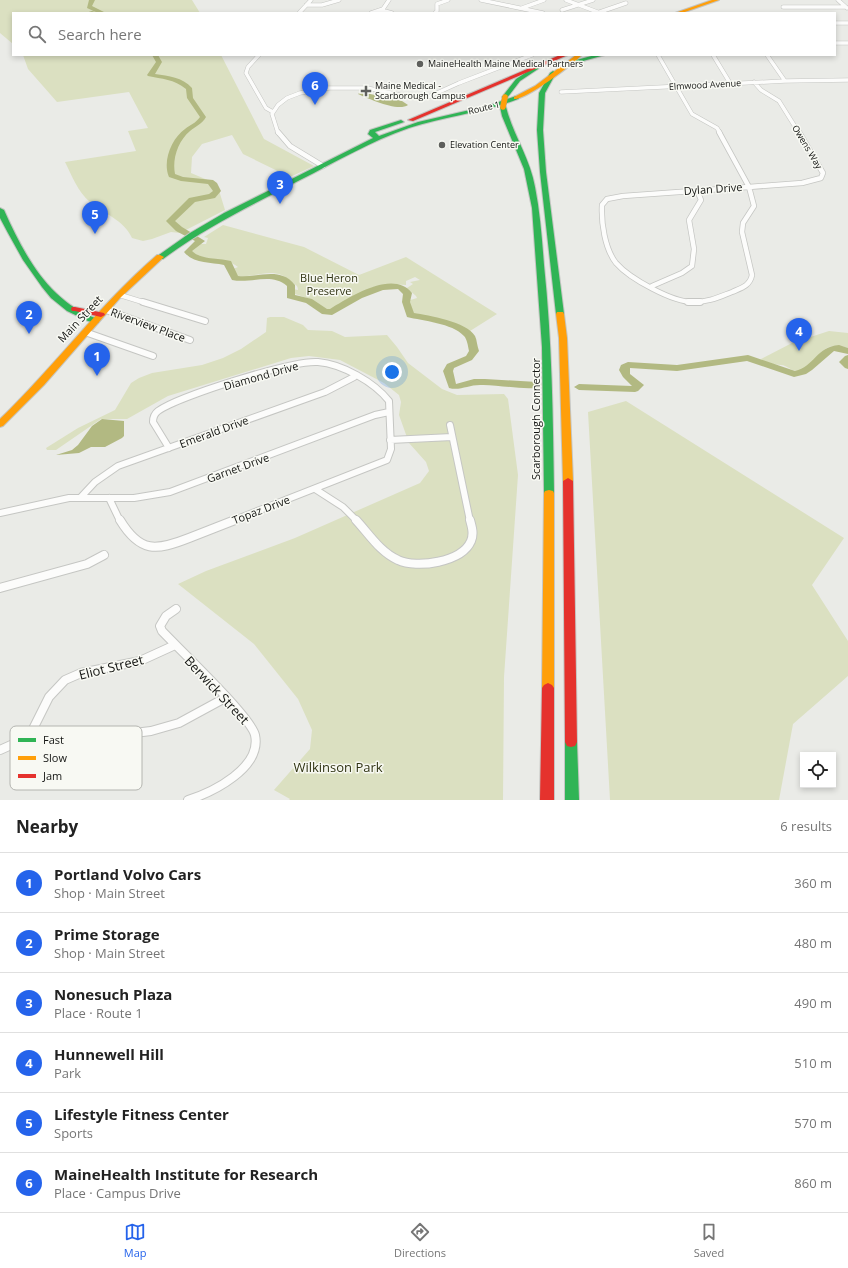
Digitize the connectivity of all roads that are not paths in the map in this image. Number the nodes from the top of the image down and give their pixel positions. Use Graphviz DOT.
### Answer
graph roads {
  1 [pos="311,0"];
  2 [pos="338,0"];
  3 [pos="389,0"];
  4 [pos="448,0"];
  5 [pos="481,0"];
  6 [pos="544,0"];
  7 [pos="566,0"];
  8 [pos="593,0"];
  9 [pos="618,0"];
  10 [pos="717,0"];
  11 [pos="838,0"];
  12 [pos="489,1"];
  13 [pos="306,4"];
  14 [pos="578,4"];
  15 [pos="783,7"];
  16 [pos="522,8"];
  17 [pos="847,8"];
  18 [pos="381,10"];
  19 [pos="299,12"];
  20 [pos="374,12"];
  21 [pos="388,12"];
  22 [pos="436,12"];
  23 [pos="539,12"];
  24 [pos="566,12"];
  25 [pos="597,12"];
  26 [pos="602,12"];
  27 [pos="680,12"];
  28 [pos="836,23"];
  29 [pos="848,23"];
  30 [pos="836,43"];
  31 [pos="848,43"];
  32 [pos="259,56"];
  33 [pos="530,56"];
  34 [pos="554,56"];
  35 [pos="563,56"];
  36 [pos="578,56"];
  37 [pos="597,56"];
  38 [pos="659,56"];
  39 [pos="714,56"];
  40 [pos="768,56"];
  41 [pos="544,64"];
  42 [pos="556,71"];
  43 [pos="848,80"];
  44 [pos="785,81"];
  45 [pos="754,82"];
  46 [pos="730,83"];
  47 [pos="676,86"];
  48 [pos="561,92"];
  49 [pos="467,96"];
  50 [pos="273,112"];
  51 [pos="378,138"];
  52 [pos="323,166"];
  53 [pos="748,187"];
  54 [pos="696,190"];
  55 [pos="0,210"];
  56 [pos="186,240"];
  57 [pos="652,286"];
  58 [pos="120,295"];
  59 [pos="100,315"];
  60 [pos="205,321"];
  61 [pos="85,332"];
  62 [pos="190,340"];
  63 [pos="153,356"];
  64 [pos="354,377"];
  65 [pos="389,412"];
  66 [pos="0,424"];
  67 [pos="450,425"];
  68 [pos="452,437"];
  69 [pos="390,440"];
  70 [pos="169,448"];
  71 [pos="315,489"];
  72 [pos="81,497"];
  73 [pos="109,498"];
  74 [pos="0,513"];
  75 [pos="104,555"];
  76 [pos="0,588"];
  77 [pos="176,609"];
  78 [pos="175,645"];
  79 [pos="225,698"];
  80 [pos="35,726"];
  81 [pos="142,732"];
  82 [pos="10,746"];
  83 [pos="0,750"];
  84 [pos="188,800"];
  85 [pos="547,800"];
  86 [pos="572,800"];
  1 -- 13 [label="street"];
  2 -- 13 [label="street"];
  3 -- 18 [label="street"];
  4 -- 22 [label="street"];
  5 -- 12 [label="street"];
  6 -- 16 [label="street"];
  7 -- 14 [label="street"];
  8 -- 14 [label="street"];
  9 -- 26 [label="street"];
  10 -- 27 [label="main road"];
  11 -- 17 [label="street"];
  12 -- 16 [label="street"];
  13 -- 19 [label="street"];
  14 -- 24 [label="street"];
  14 -- 25 [label="street"];
  15 -- 17 [label="street"];
  16 -- 23 [label="street"];
  18 -- 20 [label="street"];
  18 -- 21 [label="street"];
  28 -- 29 [label="street"];
  30 -- 31 [label="street"];
  32 -- 50 [label="street"];
  33 -- 50 [label="street"];
  34 -- 49 [label="main road"];
  35 -- 41 [label="main road, Route 1"];
  36 -- 42 [label="main road, Route 1"];
  37 -- 42 [label="main road"];
  38 -- 47 [label="street"];
  39 -- 46 [label="street"];
  40 -- 44 [label="street"];
  41 -- 49 [label="main road, Route 1"];
  41 -- 85 [label="main road, Scarborough Connector, bridge"];
  42 -- 51 [label="main road, Route 1"];
  42 -- 86 [label="main road"];
  43 -- 44 [label="street, Elmwood Avenue"];
  44 -- 45 [label="street, Elmwood Avenue"];
  45 -- 46 [label="street, Elmwood Avenue"];
  45 -- 53 [label="street, Owens Way"];
  46 -- 47 [label="street, Elmwood Avenue"];
  47 -- 48 [label="street, Elmwood Avenue"];
  47 -- 53 [label="street"];
  49 -- 51 [label="main road, Route 1"];
  50 -- 52 [label="street"];
  51 -- 52 [label="main road, Route 1"];
  52 -- 56 [label="main road, Route 1"];
  53 -- 54 [label="street, Dylan Drive"];
  53 -- 57 [label="street, Dylan Drive"];
  54 -- 57 [label="street"];
  54 -- 57 [label="street, Dylan Drive"];
  55 -- 59 [label="main road"];
  56 -- 58 [label="main road, Main Street"];
  58 -- 59 [label="main road, Main Street"];
  58 -- 60 [label="street"];
  59 -- 61 [label="main road, Main Street"];
  59 -- 62 [label="street, Riverview Place"];
  61 -- 63 [label="street"];
  61 -- 66 [label="main road, Main Street"];
  64 -- 65 [label="street, Diamond Drive"];
  64 -- 70 [label="street, Emerald Drive"];
  64 -- 70 [label="street, Diamond Drive"];
  65 -- 69 [label="street, Topaz Drive"];
  65 -- 73 [label="street, Garnet Drive"];
  67 -- 68 [label="street"];
  68 -- 69 [label="street"];
  68 -- 71 [label="street"];
  69 -- 71 [label="street, Topaz Drive"];
  70 -- 72 [label="street, Emerald Drive"];
  71 -- 73 [label="street, Topaz Drive"];
  72 -- 73 [label="street, Garnet Drive"];
  72 -- 74 [label="street, Garnet Drive"];
  75 -- 76 [label="street"];
  77 -- 78 [label="street, Berwick Street"];
  78 -- 79 [label="street, Berwick Street"];
  78 -- 80 [label="street, Eliot Street"];
  79 -- 81 [label="street"];
  79 -- 84 [label="street, Berwick Street"];
  82 -- 83 [label="street"];
}
